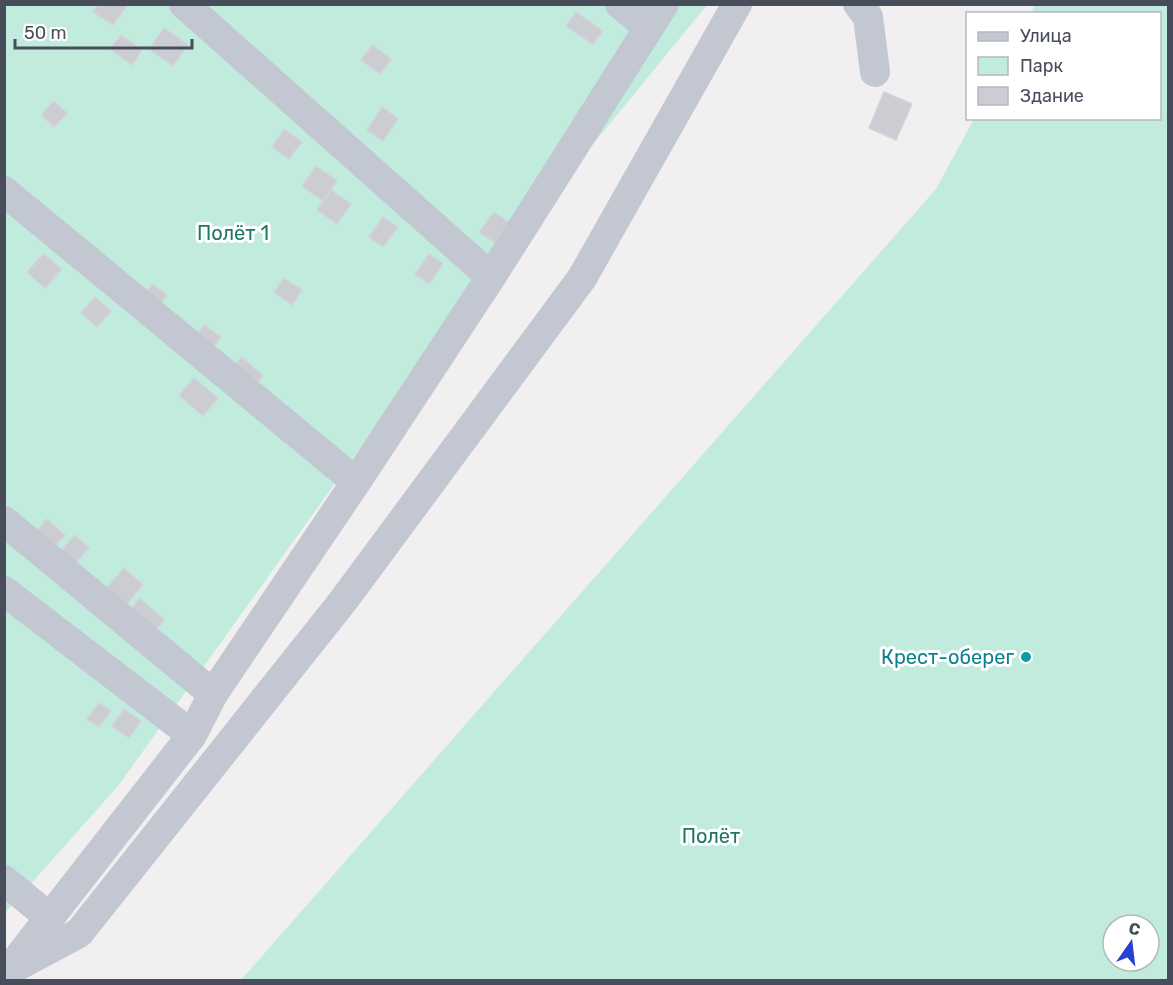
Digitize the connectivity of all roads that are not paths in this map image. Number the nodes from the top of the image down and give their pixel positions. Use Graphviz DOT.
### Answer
graph roads {
  1 [pos="184,4"];
  2 [pos="620,4"];
  3 [pos="737,4"];
  4 [pos="858,4"];
  5 [pos="657,16"];
  6 [pos="875,72"];
  7 [pos="4,191"];
  8 [pos="491,277"];
  9 [pos="356,482"];
  10 [pos="4,521"];
  11 [pos="4,591"];
  12 [pos="213,694"];
  13 [pos="192,735"];
  14 [pos="4,880"];
  15 [pos="50,918"];
  16 [pos="6,974"];
  1 -- 8 [label="lane"];
  2 -- 5 [label="lane"];
  3 -- 16 [label="lane"];
  4 -- 6 [label="lane"];
  5 -- 8 [label="lane"];
  7 -- 9 [label="lane"];
  8 -- 9 [label="lane"];
  9 -- 12 [label="lane"];
  10 -- 12 [label="lane"];
  11 -- 13 [label="lane"];
  12 -- 13 [label="lane"];
  13 -- 15 [label="lane"];
  14 -- 15 [label="lane"];
  15 -- 16 [label="lane"];
}
